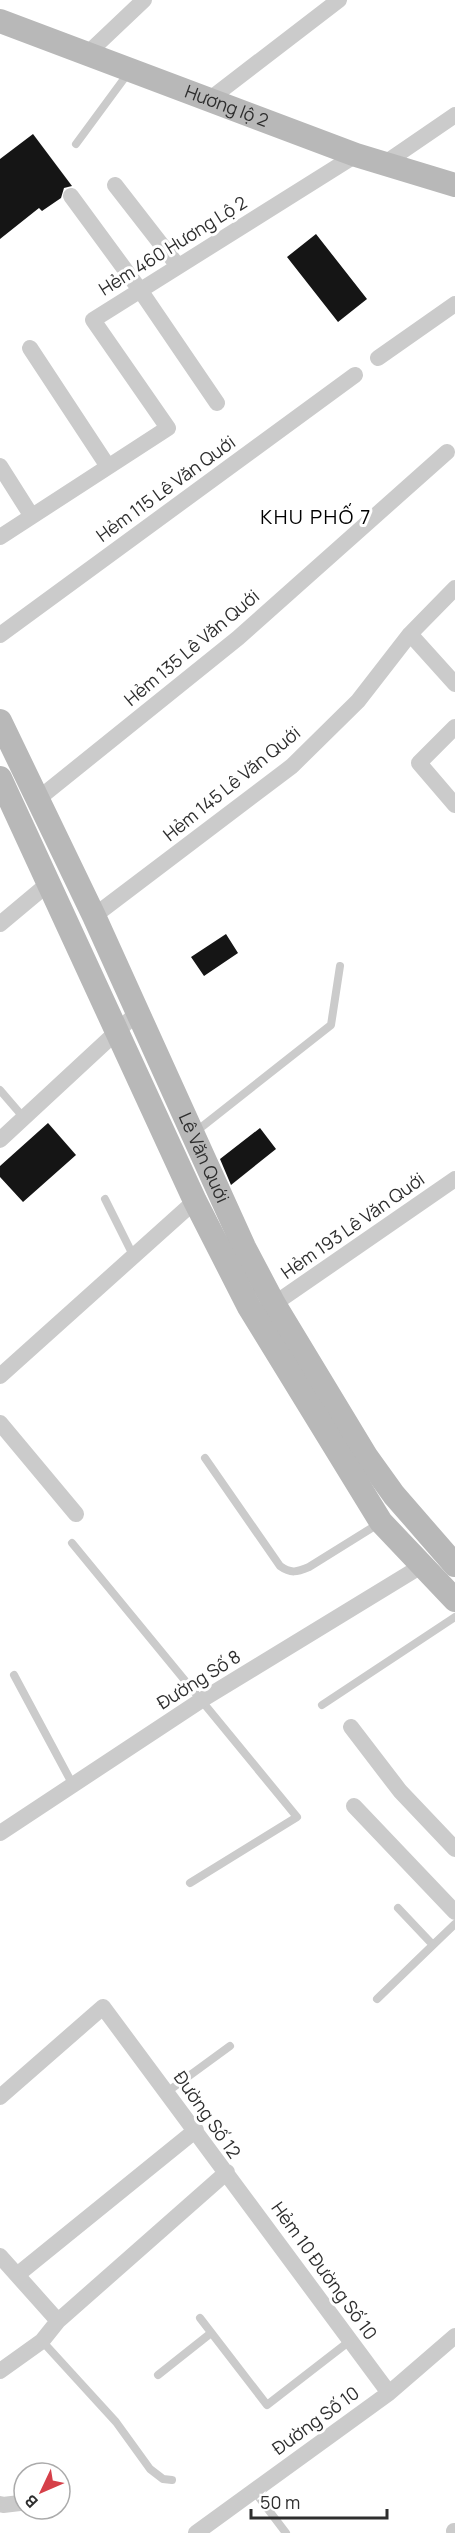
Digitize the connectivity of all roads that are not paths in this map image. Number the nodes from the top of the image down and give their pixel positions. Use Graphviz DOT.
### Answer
graph roads {
  1 [pos="144,0"];
  2 [pos="339,0"];
  3 [pos="0,21"];
  4 [pos="87,54"];
  5 [pos="129,71"];
  6 [pos="210,99"];
  7 [pos="455,115"];
  8 [pos="76,144"];
  9 [pos="356,155"];
  10 [pos="385,163"];
  11 [pos="115,184"];
  12 [pos="455,186"];
  13 [pos="71,196"];
  14 [pos="178,266"];
  15 [pos="140,290"];
  16 [pos="455,304"];
  17 [pos="30,348"];
  18 [pos="378,358"];
  19 [pos="355,375"];
  20 [pos="217,403"];
  21 [pos="451,448"];
  22 [pos="107,465"];
  23 [pos="0,466"];
  24 [pos="31,516"];
  25 [pos="0,537"];
  26 [pos="455,588"];
  27 [pos="410,633"];
  28 [pos="0,635"];
  29 [pos="455,684"];
  30 [pos="0,722"];
  31 [pos="455,727"];
  32 [pos="0,778"];
  33 [pos="38,799"];
  34 [pos="455,805"];
  35 [pos="49,884"];
  36 [pos="94,916"];
  37 [pos="0,924"];
  38 [pos="340,966"];
  39 [pos="137,1013"];
  40 [pos="117,1031"];
  41 [pos="0,1090"];
  42 [pos="24,1118"];
  43 [pos="192,1135"];
  44 [pos="0,1140"];
  45 [pos="455,1179"];
  46 [pos="105,1199"];
  47 [pos="195,1201"];
  48 [pos="134,1257"];
  49 [pos="274,1304"];
  50 [pos="0,1376"];
  51 [pos="0,1423"];
  52 [pos="205,1458"];
  53 [pos="76,1514"];
  54 [pos="381,1522"];
  55 [pos="72,1543"];
  56 [pos="453,1559"];
  57 [pos="423,1565"];
  58 [pos="455,1600"];
  59 [pos="455,1617"];
  60 [pos="14,1675"];
  61 [pos="200,1701"];
  62 [pos="322,1705"];
  63 [pos="351,1727"];
  64 [pos="73,1785"];
  65 [pos="354,1806"];
  66 [pos="1,1829"];
  67 [pos="455,1849"];
  68 [pos="190,1883"];
  69 [pos="398,1908"];
  70 [pos="455,1912"];
  71 [pos="455,1924"];
  72 [pos="433,1945"];
  73 [pos="377,1999"];
  74 [pos="230,2046"];
  75 [pos="167,2092"];
  76 [pos="0,2097"];
  77 [pos="196,2130"];
  78 [pos="227,2172"];
  79 [pos="0,2256"];
  80 [pos="17,2275"];
  81 [pos="200,2318"];
  82 [pos="57,2321"];
  83 [pos="211,2333"];
  84 [pos="455,2336"];
  85 [pos="351,2340"];
  86 [pos="42,2341"];
  87 [pos="0,2371"];
  88 [pos="158,2374"];
  89 [pos="388,2393"];
  90 [pos="172,2480"];
  91 [pos="254,2491"];
  92 [pos="199,2532"];
  93 [pos="286,2533"];
  1 -- 4 [label="street"];
  2 -- 6 [label="street"];
  3 -- 4 [label="main road, Hương lộ 2"];
  4 -- 5 [label="main road, Hương lộ 2"];
  5 -- 6 [label="main road, Hương lộ 2"];
  5 -- 8 [label="lane"];
  6 -- 9 [label="main road, Hương lộ 2"];
  7 -- 10 [label="street"];
  9 -- 10 [label="main road, Hương lộ 2"];
  9 -- 14 [label="street, Hẻm 460 Hương Lộ 2"];
  10 -- 12 [label="main road, Hương lộ 2"];
  11 -- 14 [label="street"];
  13 -- 15 [label="street"];
  14 -- 15 [label="street, Hẻm 460 Hương Lộ 2"];
  15 -- 20 [label="street"];
  15 -- 22 [label="street, Hẻm 460 Hương Lộ 2"];
  16 -- 18 [label="street"];
  17 -- 22 [label="street"];
  19 -- 28 [label="street, Hẻm 115 Lê Văn Quới"];
  21 -- 33 [label="street, Hẻm 135 Lê Văn Quới"];
  22 -- 24 [label="street"];
  23 -- 24 [label="street"];
  24 -- 25 [label="street"];
  26 -- 27 [label="street, Hẻm 145 Lê Văn Quới"];
  27 -- 29 [label="street"];
  27 -- 36 [label="street, Hẻm 145 Lê Văn Quới"];
  30 -- 33 [label="main road, Lê Văn Quới"];
  31 -- 34 [label="street"];
  32 -- 35 [label="main road, Lê Văn Quới"];
  33 -- 36 [label="main road, Lê Văn Quới"];
  35 -- 37 [label="street"];
  35 -- 40 [label="main road, Lê Văn Quới"];
  36 -- 39 [label="main road, Lê Văn Quới"];
  38 -- 43 [label="lane"];
  39 -- 40 [label="street"];
  39 -- 43 [label="main road, Lê Văn Quới"];
  40 -- 42 [label="street"];
  40 -- 47 [label="main road, Lê Văn Quới"];
  41 -- 42 [label="lane"];
  42 -- 44 [label="street"];
  43 -- 49 [label="main road, Lê Văn Quới"];
  45 -- 49 [label="street, Hẻm 193 Lê Văn Quới"];
  46 -- 48 [label="lane"];
  47 -- 48 [label="street"];
  47 -- 54 [label="main road, Lê Văn Quới"];
  48 -- 50 [label="street"];
  49 -- 56 [label="main road, Lê Văn Quới"];
  51 -- 53 [label="street"];
  52 -- 54 [label="lane"];
  54 -- 57 [label="main road, Lê Văn Quới"];
  55 -- 61 [label="lane"];
  57 -- 58 [label="main road, Lê Văn Quới"];
  57 -- 61 [label="street, Đường Số 8"];
  59 -- 62 [label="lane"];
  60 -- 64 [label="lane"];
  61 -- 64 [label="street, Đường Số 8"];
  61 -- 68 [label="lane"];
  63 -- 67 [label="street"];
  64 -- 66 [label="street, Đường Số 8"];
  65 -- 70 [label="street"];
  69 -- 72 [label="lane"];
  71 -- 72 [label="lane"];
  72 -- 73 [label="lane"];
  74 -- 75 [label="lane"];
  75 -- 76 [label="street, Đường Số 12"];
  75 -- 77 [label="street, Đường Số 12"];
  77 -- 78 [label="street, Đường Số 12"];
  77 -- 80 [label="street"];
  78 -- 82 [label="street, Đường Số 12"];
  78 -- 85 [label="street, Hẻm 10 Đường Số 10"];
  79 -- 80 [label="street"];
  80 -- 82 [label="street"];
  81 -- 83 [label="lane"];
  82 -- 86 [label="street, Đường Số 12"];
  83 -- 85 [label="lane"];
  83 -- 88 [label="lane"];
  84 -- 89 [label="street, Đường Số 10"];
  85 -- 89 [label="street, Hẻm 10 Đường Số 10"];
  86 -- 87 [label="street, Đường Số 12"];
  86 -- 90 [label="lane"];
  89 -- 91 [label="street, Đường Số 10"];
  91 -- 92 [label="street, Đường Số 10"];
  91 -- 93 [label="lane"];
}
